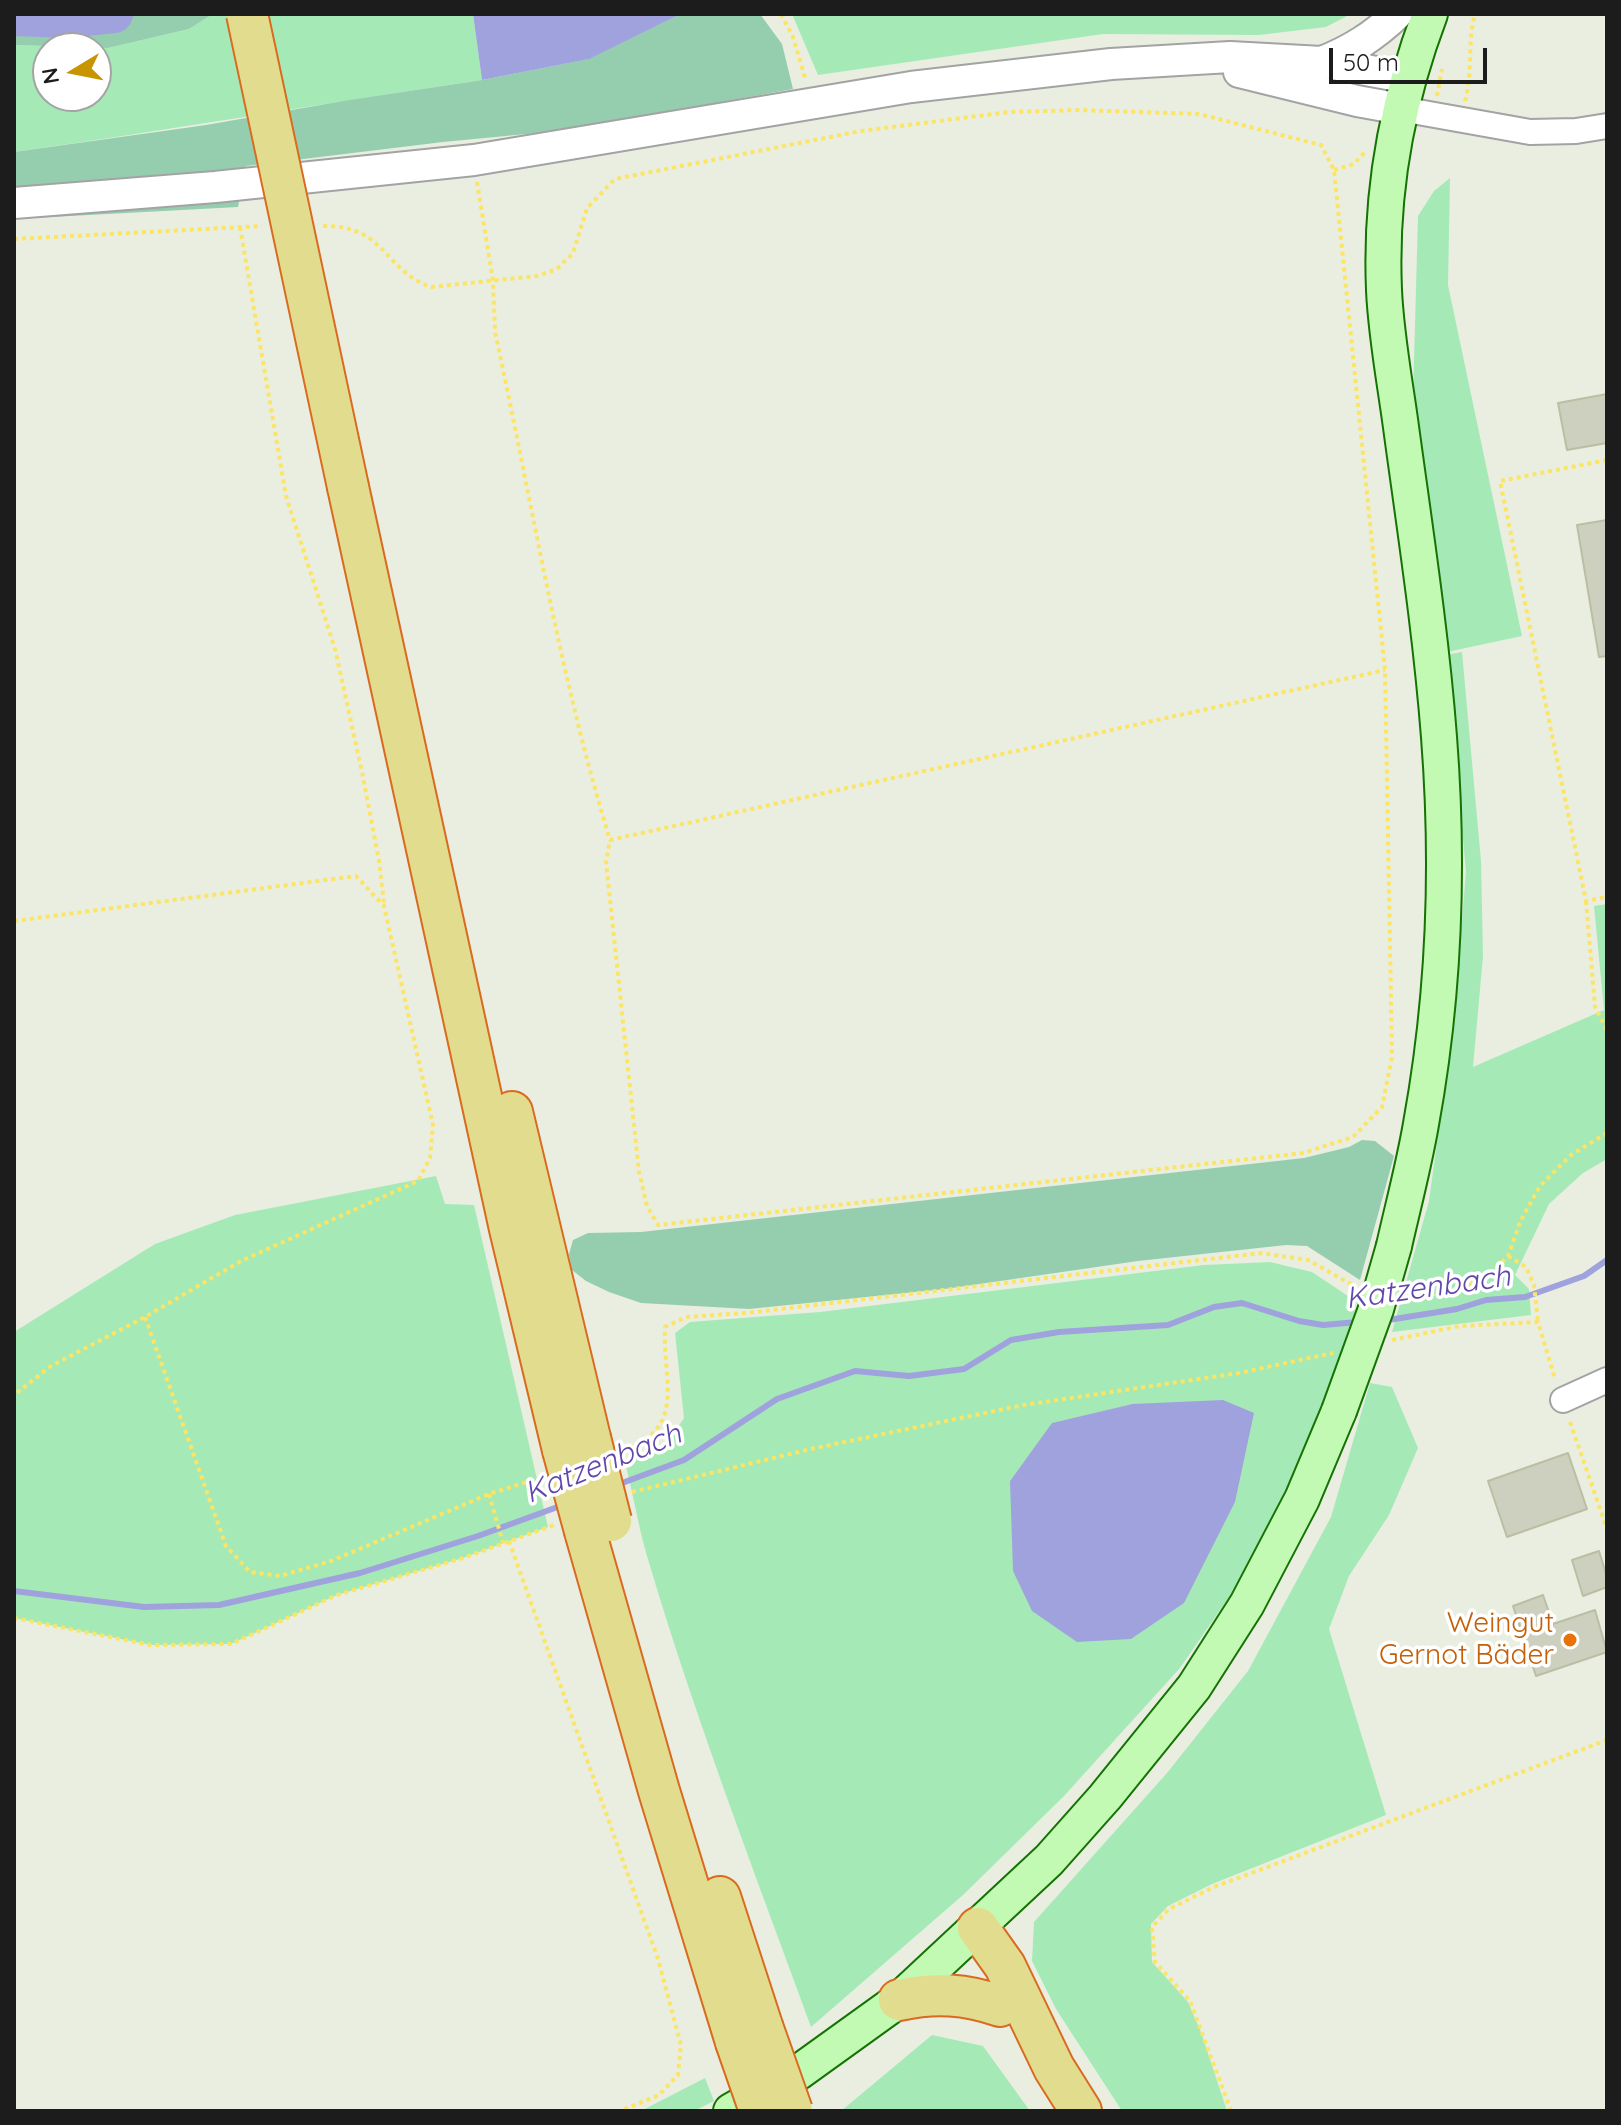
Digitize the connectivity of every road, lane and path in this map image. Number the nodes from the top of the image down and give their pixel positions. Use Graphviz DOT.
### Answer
graph roads {
  1 [pos="247,14"];
  2 [pos="275,14"];
  3 [pos="781,14"];
  4 [pos="1397,14"];
  5 [pos="1430,14"];
  6 [pos="1475,14"];
  7 [pos="1163,61"];
  8 [pos="1322,62"];
  9 [pos="1405,94"];
  10 [pos="812,103"];
  11 [pos="1460,118"];
  12 [pos="1607,126"];
  13 [pos="1373,143"];
  14 [pos="474,160"];
  15 [pos="1334,170"];
  16 [pos="14,203"];
  17 [pos="269,226"];
  18 [pos="313,226"];
  19 [pos="240,227"];
  20 [pos="14,239"];
  21 [pos="493,281"];
  22 [pos="1607,460"];
  23 [pos="362,484"];
  24 [pos="1385,670"];
  25 [pos="610,840"];
  26 [pos="1607,897"];
  27 [pos="1586,901"];
  28 [pos="384,906"];
  29 [pos="14,921"];
  30 [pos="1607,1030"];
  31 [pos="1607,1133"];
  32 [pos="1508,1256"];
  33 [pos="1361,1288"];
  34 [pos="1399,1297"];
  35 [pos="145,1317"];
  36 [pos="1538,1322"];
  37 [pos="1387,1341"];
  38 [pos="1343,1351"];
  39 [pos="1607,1380"];
  40 [pos="14,1395"];
  41 [pos="1563,1400"];
  42 [pos="579,1454"];
  43 [pos="489,1494"];
  44 [pos="596,1517"];
  45 [pos="1607,1529"];
  46 [pos="506,1542"];
  47 [pos="14,1618"];
  48 [pos="1607,1740"];
  49 [pos="971,1934"];
  50 [pos="899,2000"];
  51 [pos="1000,2006"];
  52 [pos="749,2034"];
  53 [pos="1054,2068"];
  54 [pos="620,2111"];
  55 [pos="731,2111"];
  56 [pos="760,2111"];
  57 [pos="792,2111"];
  58 [pos="1081,2111"];
  59 [pos="1231,2111"];
  1 -- 23 [label="highway, bridge"];
  2 -- 23 [label="highway"];
  3 -- 10 [label="path"];
  4 -- 8 [label="street"];
  5 -- 9 [label="main road"];
  6 -- 11 [label="path"];
  7 -- 8 [label="street"];
  7 -- 9 [label="street"];
  7 -- 10 [label="street"];
  8 -- 9 [label="street"];
  9 -- 11 [label="street"];
  9 -- 49 [label="main road, bridge"];
  10 -- 14 [label="street"];
  11 -- 12 [label="street"];
  13 -- 15 [label="path"];
  14 -- 16 [label="street"];
  14 -- 21 [label="path"];
  15 -- 21 [label="path"];
  15 -- 24 [label="path"];
  17 -- 19 [label="path"];
  18 -- 21 [label="path"];
  19 -- 20 [label="path"];
  19 -- 28 [label="path"];
  21 -- 25 [label="path"];
  22 -- 27 [label="path"];
  23 -- 42 [label="highway"];
  24 -- 25 [label="path"];
  24 -- 25 [label="path"];
  26 -- 27 [label="path"];
  27 -- 30 [label="path"];
  28 -- 29 [label="path"];
  28 -- 35 [label="path"];
  31 -- 32 [label="path"];
  32 -- 34 [label="path"];
  32 -- 36 [label="path"];
  33 -- 42 [label="path"];
  35 -- 40 [label="path"];
  35 -- 43 [label="path"];
  36 -- 37 [label="path"];
  36 -- 41 [label="path"];
  38 -- 44 [label="path"];
  39 -- 41 [label="street"];
  41 -- 45 [label="path"];
  42 -- 43 [label="path"];
  42 -- 44 [label="highway, bridge"];
  43 -- 46 [label="path"];
  44 -- 46 [label="path"];
  44 -- 52 [label="highway"];
  46 -- 47 [label="path"];
  46 -- 54 [label="path"];
  48 -- 59 [label="path"];
  49 -- 50 [label="main road"];
  49 -- 51 [label="highway"];
  49 -- 53 [label="highway"];
  50 -- 51 [label="highway"];
  50 -- 55 [label="main road"];
  51 -- 53 [label="highway"];
  52 -- 56 [label="highway, bridge"];
  52 -- 57 [label="highway, bridge"];
  53 -- 58 [label="highway"];
}
